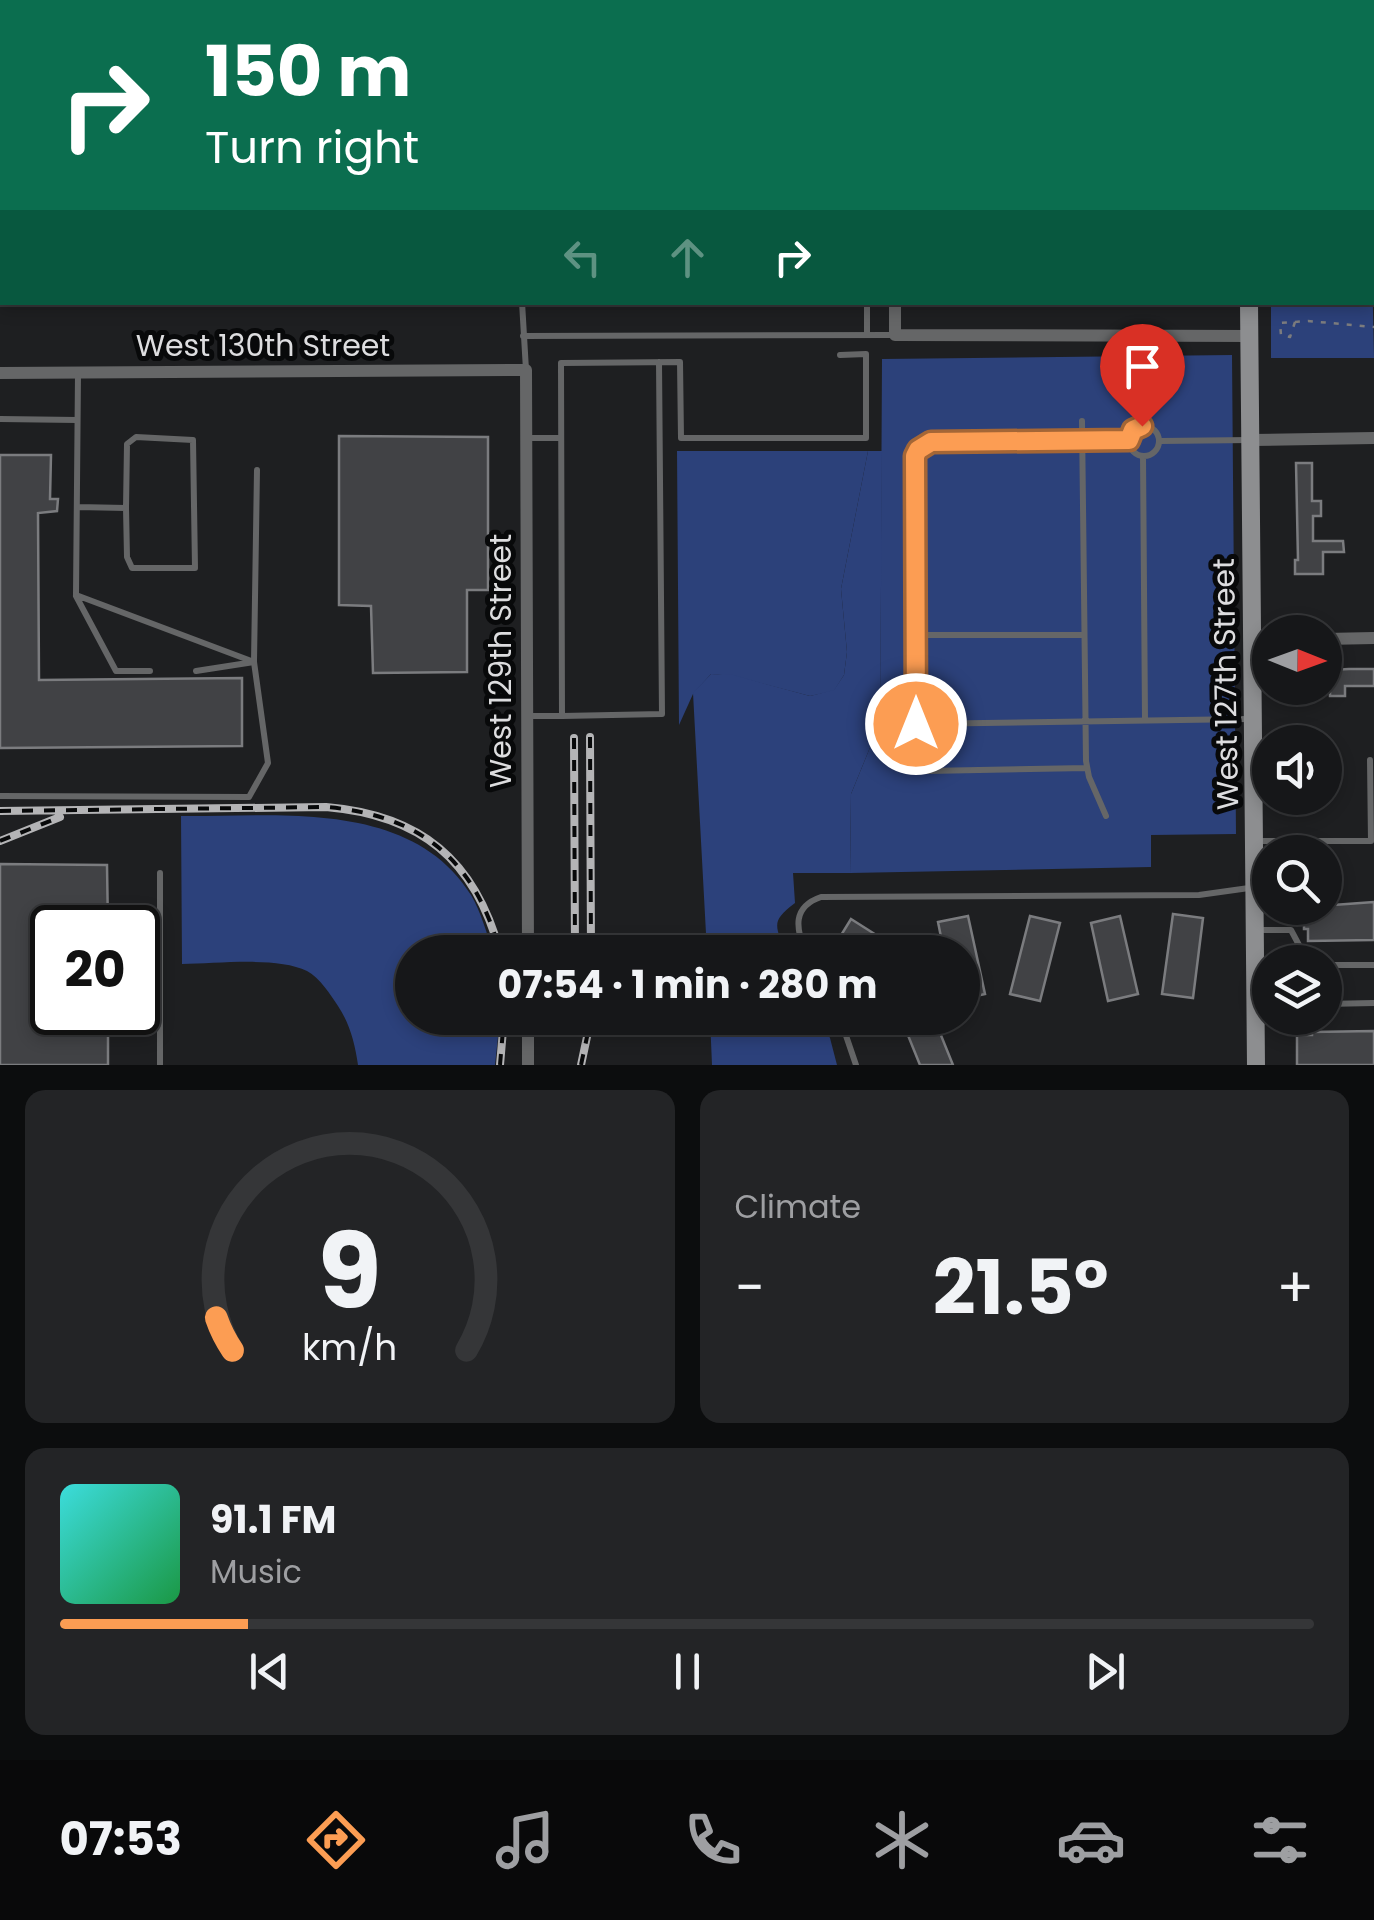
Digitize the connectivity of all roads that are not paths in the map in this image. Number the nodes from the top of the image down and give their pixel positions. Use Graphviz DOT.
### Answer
graph roads {
  1 [pos="522,305"];
  2 [pos="867,305"];
  3 [pos="895,305"];
  4 [pos="1249,305"];
  5 [pos="867,335"];
  6 [pos="896,335"];
  7 [pos="523,336"];
  8 [pos="1250,336"];
  9 [pos="840,356"];
  10 [pos="659,362"];
  11 [pos="526,370"];
  12 [pos="78,372"];
  13 [pos="0,373"];
  14 [pos="0,419"];
  15 [pos="77,420"];
  16 [pos="1082,421"];
  17 [pos="525,438"];
  18 [pos="561,438"];
  19 [pos="1374,438"];
  20 [pos="1082,440"];
  21 [pos="1129,440"];
  22 [pos="1160,440"];
  23 [pos="1251,440"];
  24 [pos="1142,456"];
  25 [pos="257,470"];
  26 [pos="76,507"];
  27 [pos="126,508"];
  28 [pos="76,595"];
  29 [pos="1261,615"];
  30 [pos="916,635"];
  31 [pos="1084,635"];
  32 [pos="1374,638"];
  33 [pos="1342,639"];
  34 [pos="254,662"];
  35 [pos="150,671"];
  36 [pos="196,671"];
  37 [pos="1255,705"];
  38 [pos="526,716"];
  39 [pos="562,716"];
  40 [pos="1254,718"];
  41 [pos="1145,720"];
  42 [pos="1085,721"];
  43 [pos="916,724"];
  44 [pos="1370,760"];
  45 [pos="1087,768"];
  46 [pos="0,796"];
  47 [pos="1106,816"];
  48 [pos="1255,835"];
  49 [pos="1342,841"];
  50 [pos="160,873"];
  51 [pos="1252,888"];
  52 [pos="1256,925"];
  53 [pos="1256,930"];
  54 [pos="528,935"];
  55 [pos="799,935"];
  56 [pos="1257,945"];
  57 [pos="1298,945"];
  58 [pos="1342,965"];
  59 [pos="1374,965"];
  60 [pos="1374,1003"];
  61 [pos="1342,1004"];
  62 [pos="528,1035"];
  63 [pos="846,1035"];
  64 [pos="1260,1035"];
  65 [pos="160,1065"];
  66 [pos="528,1065"];
  67 [pos="856,1065"];
  68 [pos="1256,1065"];
  1 -- 7 [label="lane"];
  2 -- 5 [label="lane"];
  3 -- 6 [label="street"];
  4 -- 8 [label="main road, West 127th Street"];
  5 -- 6 [label="lane"];
  5 -- 7 [label="lane"];
  6 -- 8 [label="street"];
  7 -- 11 [label="lane"];
  8 -- 23 [label="main road, West 127th Street"];
  9 -- 10 [label="lane"];
  10 -- 18 [label="lane"];
  10 -- 39 [label="lane"];
  11 -- 12 [label="street, West 130th Street"];
  11 -- 17 [label="street, West 129th Street"];
  12 -- 13 [label="street, West 130th Street"];
  12 -- 15 [label="lane"];
  14 -- 15 [label="lane"];
  15 -- 26 [label="lane"];
  16 -- 20 [label="lane"];
  17 -- 18 [label="lane"];
  17 -- 38 [label="street, West 129th Street"];
  18 -- 39 [label="lane"];
  19 -- 23 [label="street"];
  20 -- 21 [label="lane"];
  20 -- 30 [label="lane"];
  20 -- 31 [label="lane"];
  21 -- 22 [label="lane"];
  21 -- 24 [label="lane"];
  22 -- 23 [label="lane"];
  22 -- 24 [label="lane"];
  23 -- 29 [label="main road, West 127th Street"];
  24 -- 41 [label="lane"];
  25 -- 34 [label="lane"];
  26 -- 27 [label="lane"];
  26 -- 28 [label="lane"];
  27 -- 27 [label="lane"];
  28 -- 34 [label="lane"];
  28 -- 35 [label="lane"];
  30 -- 31 [label="lane"];
  30 -- 43 [label="lane"];
  31 -- 42 [label="lane"];
  32 -- 33 [label="street"];
  34 -- 36 [label="lane"];
  34 -- 46 [label="lane"];
  37 -- 40 [label="main road, West 127th Street"];
  38 -- 39 [label="lane"];
  38 -- 54 [label="street, West 129th Street"];
  40 -- 41 [label="lane"];
  40 -- 48 [label="main road, West 127th Street"];
  41 -- 42 [label="lane"];
  42 -- 43 [label="lane"];
  42 -- 45 [label="lane"];
  43 -- 45 [label="lane"];
  44 -- 49 [label="lane"];
  45 -- 47 [label="lane"];
  50 -- 65 [label="lane"];
  51 -- 55 [label="lane"];
  52 -- 53 [label="main road, West 127th Street"];
  53 -- 56 [label="main road, West 127th Street"];
  53 -- 57 [label="lane"];
  58 -- 59 [label="lane"];
  60 -- 61 [label="lane"];
  62 -- 66 [label="street"];
  63 -- 67 [label="lane"];
  64 -- 68 [label="main road, West 127th Street"];
}
